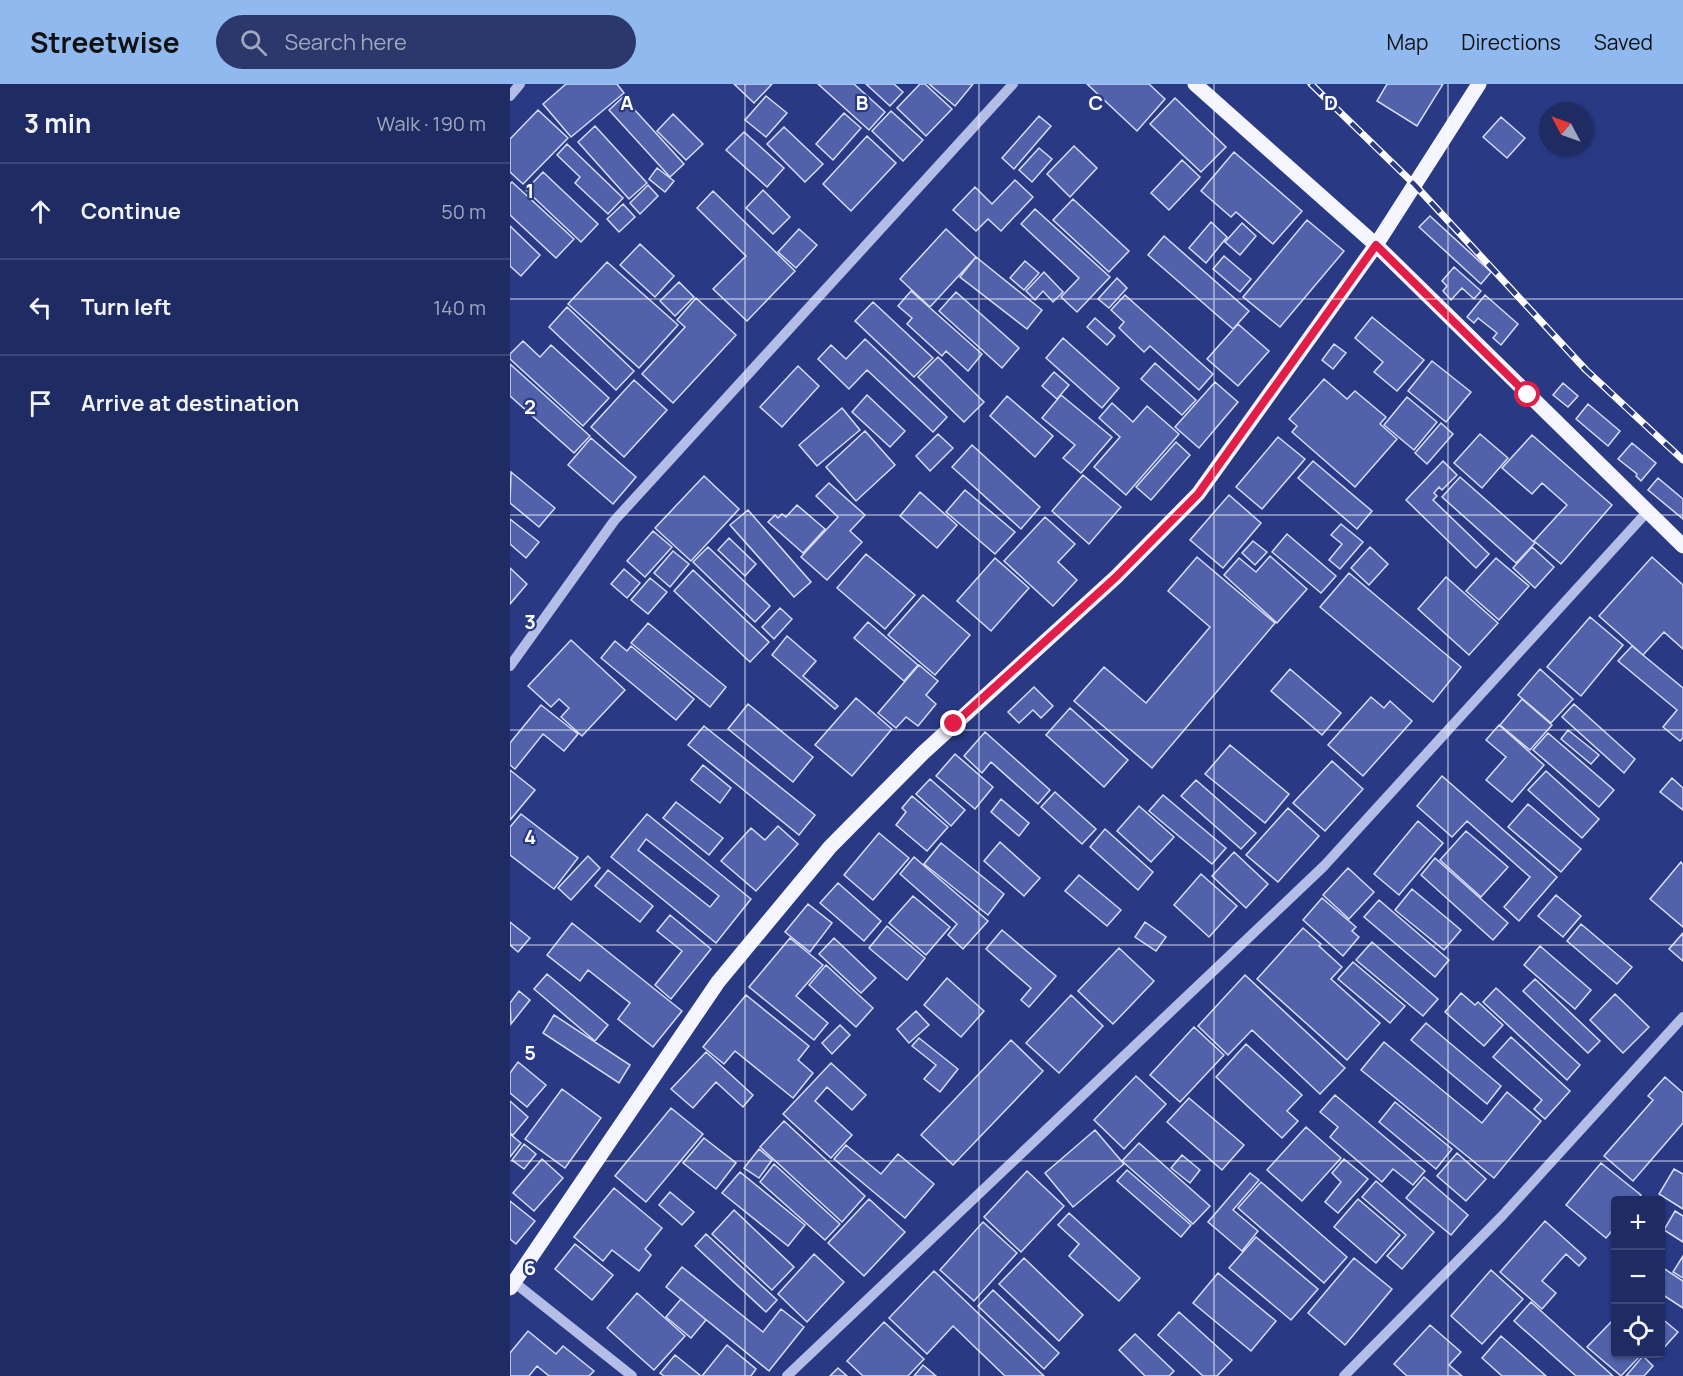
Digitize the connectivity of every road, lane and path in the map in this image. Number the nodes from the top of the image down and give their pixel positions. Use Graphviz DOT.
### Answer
graph roads {
  1 [pos="520,84"];
  2 [pos="1013,84"];
  3 [pos="1195,84"];
  4 [pos="1479,84"];
  5 [pos="510,96"];
  6 [pos="1376,245"];
  7 [pos="1647,512"];
  8 [pos="1683,546"];
  9 [pos="510,666"];
  10 [pos="1683,1017"];
  11 [pos="511,1283"];
  12 [pos="632,1376"];
  13 [pos="787,1376"];
  14 [pos="1344,1376"];
  1 -- 5 [label="street"];
  2 -- 9 [label="street"];
  3 -- 6 [label="main road"];
  4 -- 6 [label="main road"];
  6 -- 7 [label="main road"];
  6 -- 11 [label="main road"];
  7 -- 8 [label="main road"];
  7 -- 13 [label="street"];
  10 -- 14 [label="street"];
  11 -- 12 [label="street"];
}
